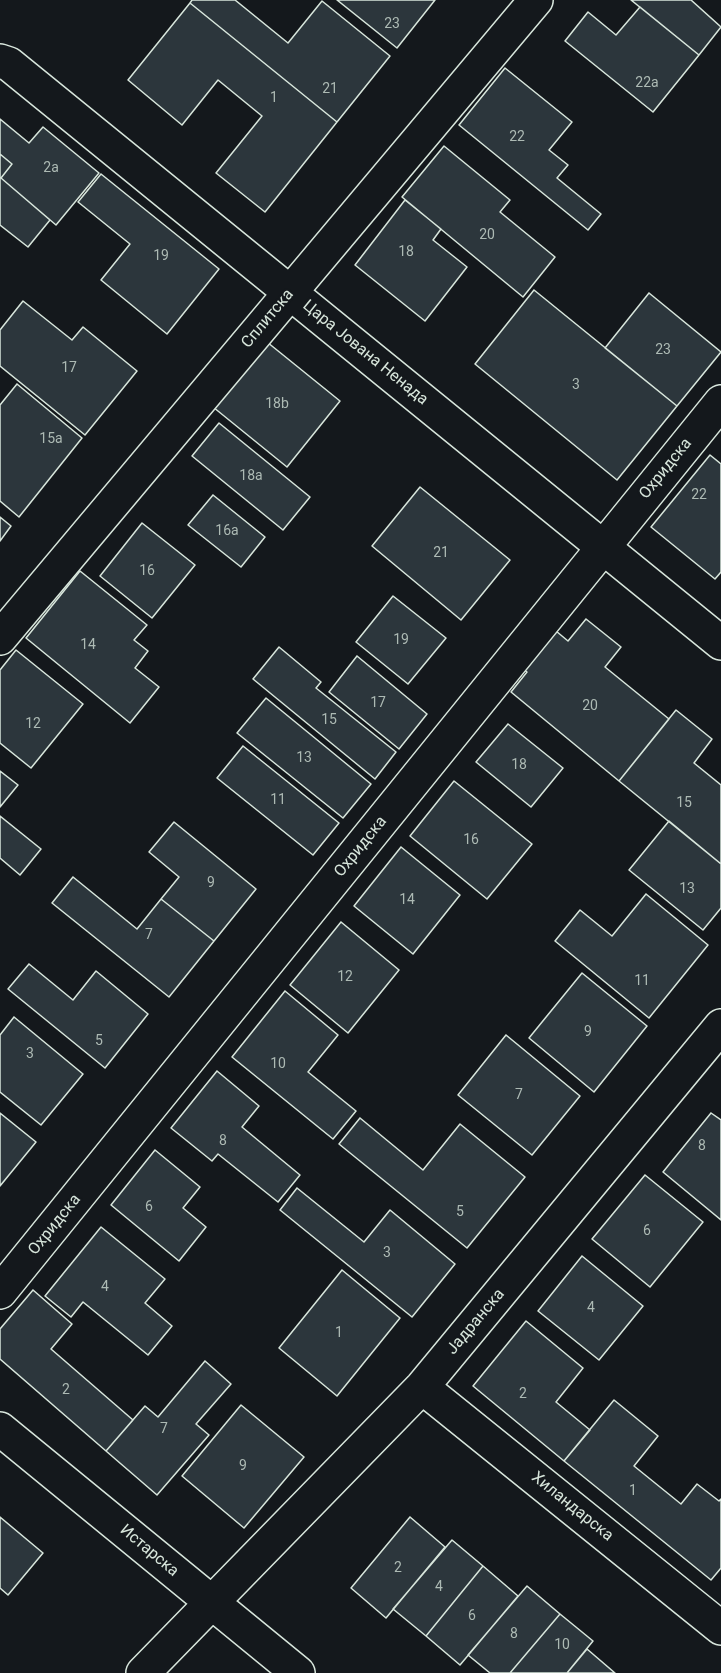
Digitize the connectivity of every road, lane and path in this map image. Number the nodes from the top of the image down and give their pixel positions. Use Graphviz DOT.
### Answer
graph roads {
  1 [pos="536,0"];
  2 [pos="5,62"];
  3 [pos="290,292"];
  4 [pos="721,402"];
  5 [pos="603,547"];
  6 [pos="0,638"];
  7 [pos="721,643"];
  8 [pos="721,1026"];
  9 [pos="0,1292"];
  10 [pos="422,1387"];
  11 [pos="0,1429"];
  12 [pos="213,1603"];
  13 [pos="721,1628"];
  14 [pos="143,1673"];
  15 [pos="298,1673"];
  1 -- 3 [label="street, Сплитска"];
  2 -- 3 [label="street, Цара Јована Ненада"];
  3 -- 5 [label="street, Цара Јована Ненада"];
  3 -- 6 [label="street, Сплитска"];
  4 -- 5 [label="street, Охридска"];
  5 -- 7 [label="street, Цара Јована Ненада"];
  5 -- 9 [label="street, Охридска"];
  8 -- 10 [label="street, Јадранска"];
  10 -- 12 [label="street, Јадранска"];
  10 -- 13 [label="street, Хиландарска"];
  11 -- 12 [label="street, Истарска"];
  12 -- 14 [label="street, Јадранска"];
  12 -- 15 [label="street, Истарска"];
}
